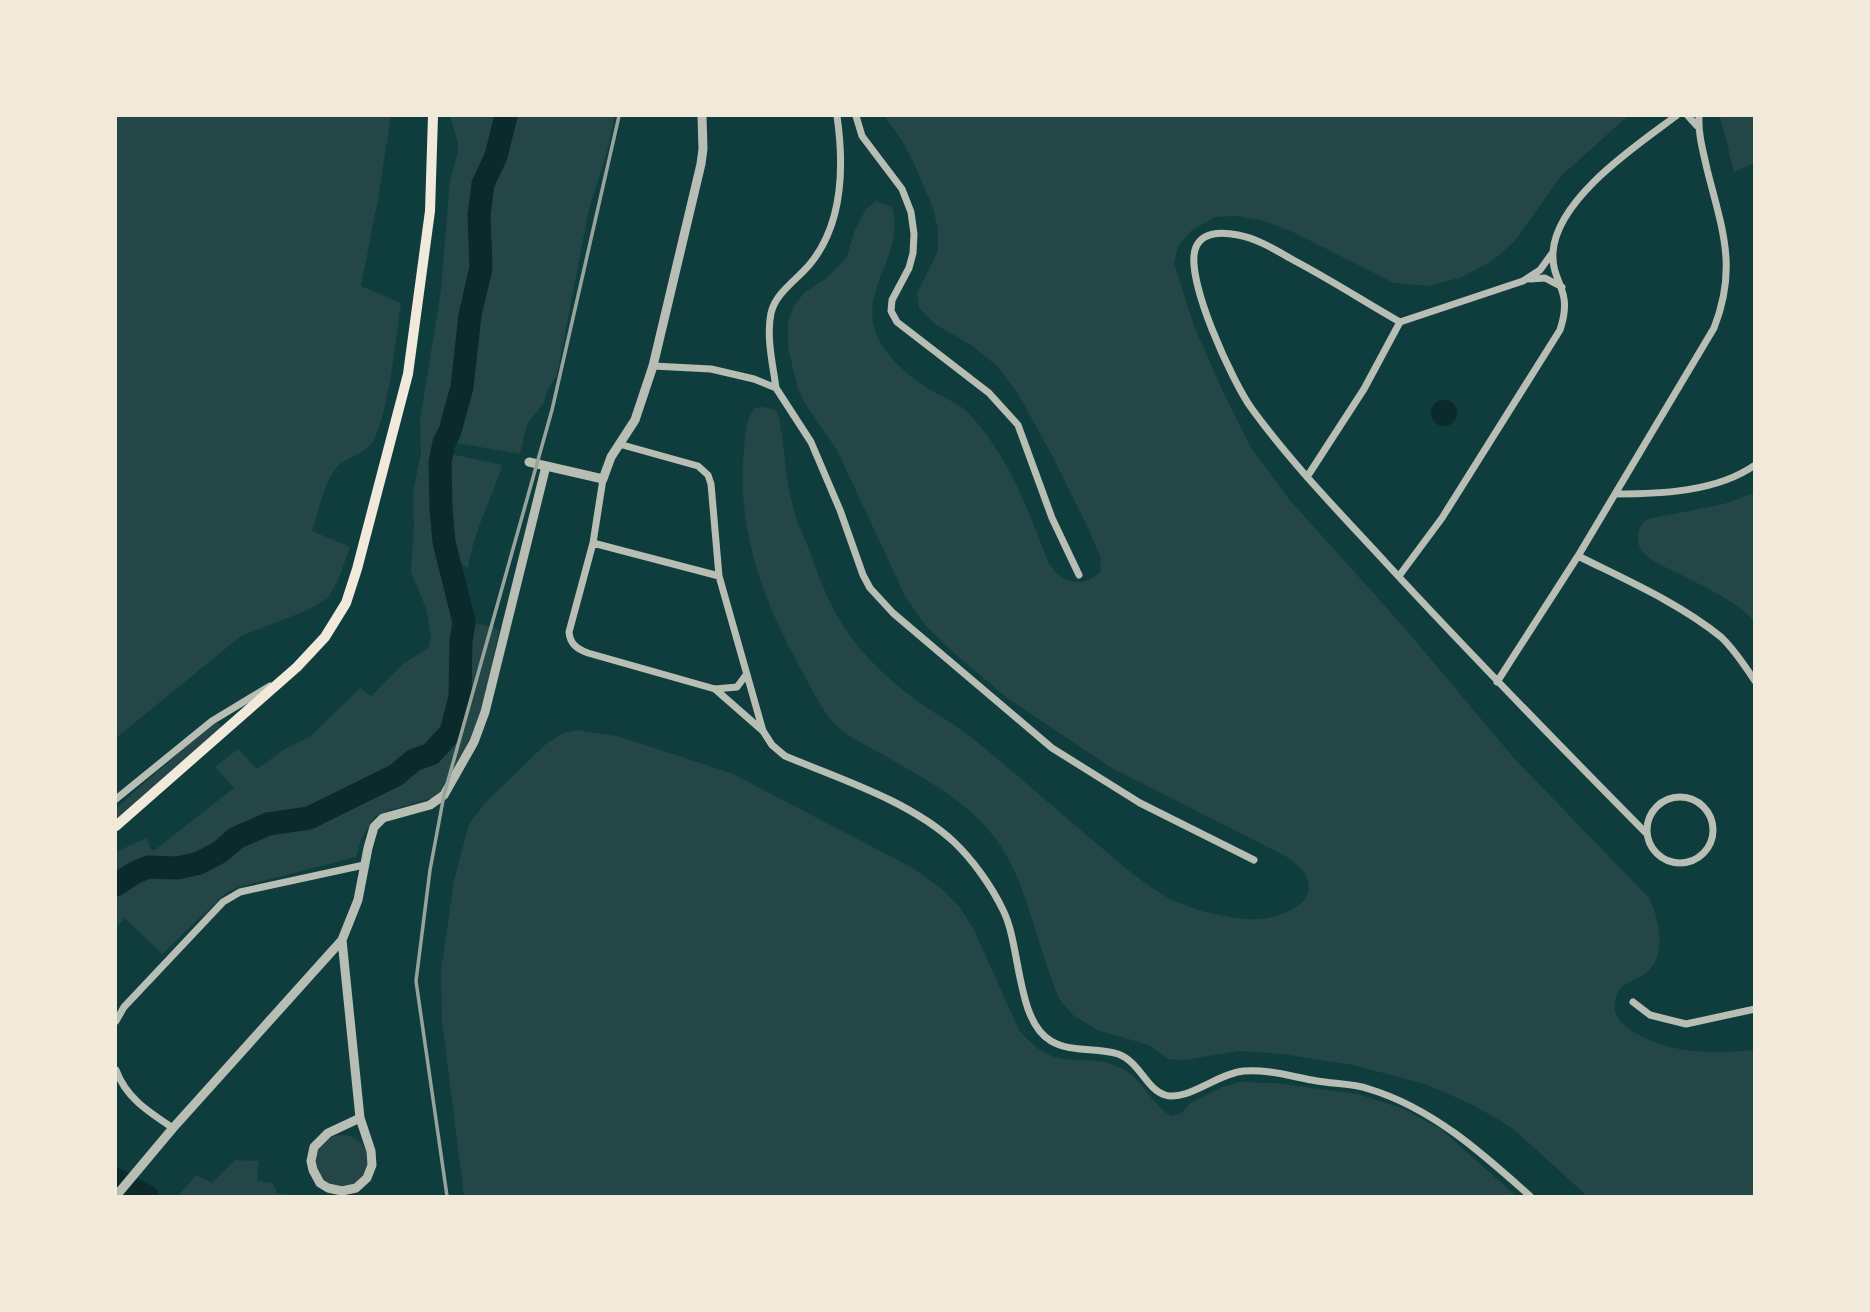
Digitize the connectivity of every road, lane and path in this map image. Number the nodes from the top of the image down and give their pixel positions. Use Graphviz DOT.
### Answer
graph roads {
  1 [pos="433,116"];
  2 [pos="702,116"];
  3 [pos="837,116"];
  4 [pos="856,116"];
  5 [pos="1676,116"];
  6 [pos="1688,116"];
  7 [pos="1699,116"];
  8 [pos="1700,133"];
  9 [pos="1553,252"];
  10 [pos="1523,281"];
  11 [pos="1563,288"];
  12 [pos="1400,323"];
  13 [pos="653,366"];
  14 [pos="776,388"];
  15 [pos="619,444"];
  16 [pos="529,463"];
  17 [pos="1755,465"];
  18 [pos="546,466"];
  19 [pos="1307,477"];
  20 [pos="603,478"];
  21 [pos="1615,494"];
  22 [pos="593,543"];
  23 [pos="1578,556"];
  24 [pos="1079,575"];
  25 [pos="719,576"];
  26 [pos="1399,576"];
  27 [pos="746,674"];
  28 [pos="288,675"];
  29 [pos="1755,681"];
  30 [pos="1497,682"];
  31 [pos="715,689"];
  32 [pos="212,722"];
  33 [pos="763,732"];
  34 [pos="221,734"];
  35 [pos="116,799"];
  36 [pos="116,826"];
  37 [pos="1647,834"];
  38 [pos="1254,860"];
  39 [pos="364,865"];
  40 [pos="342,940"];
  41 [pos="1633,1002"];
  42 [pos="1755,1009"];
  43 [pos="116,1021"];
  44 [pos="116,1070"];
  45 [pos="360,1118"];
  46 [pos="173,1128"];
  47 [pos="116,1196"];
  48 [pos="1530,1196"];
  1 -- 28 [label="main road"];
  2 -- 13 [label="street"];
  3 -- 14 [label="street"];
  4 -- 24 [label="street"];
  5 -- 9 [label="street"];
  6 -- 8 [label="street"];
  7 -- 8 [label="street"];
  8 -- 21 [label="street"];
  9 -- 10 [label="street"];
  9 -- 11 [label="street"];
  10 -- 11 [label="street"];
  10 -- 12 [label="street"];
  11 -- 26 [label="street"];
  12 -- 19 [label="street"];
  12 -- 19 [label="street"];
  13 -- 14 [label="street"];
  13 -- 15 [label="street"];
  14 -- 38 [label="street"];
  15 -- 20 [label="street"];
  15 -- 25 [label="street"];
  16 -- 18 [label="street"];
  17 -- 21 [label="street"];
  18 -- 20 [label="street"];
  18 -- 39 [label="street"];
  19 -- 26 [label="street"];
  20 -- 22 [label="street"];
  21 -- 23 [label="street"];
  22 -- 25 [label="street"];
  22 -- 31 [label="street"];
  23 -- 29 [label="street"];
  23 -- 30 [label="street"];
  25 -- 27 [label="street"];
  26 -- 30 [label="street"];
  27 -- 31 [label="street"];
  27 -- 33 [label="street"];
  28 -- 32 [label="street"];
  28 -- 34 [label="main road"];
  30 -- 37 [label="street"];
  31 -- 33 [label="street"];
  32 -- 34 [label="street"];
  32 -- 35 [label="street"];
  33 -- 48 [label="street"];
  34 -- 36 [label="main road"];
  37 -- 37 [label="street"];
  39 -- 40 [label="street"];
  39 -- 43 [label="street"];
  40 -- 45 [label="street"];
  40 -- 46 [label="street"];
  41 -- 42 [label="street"];
  44 -- 46 [label="street"];
  45 -- 45 [label="street"];
  46 -- 47 [label="street"];
}
